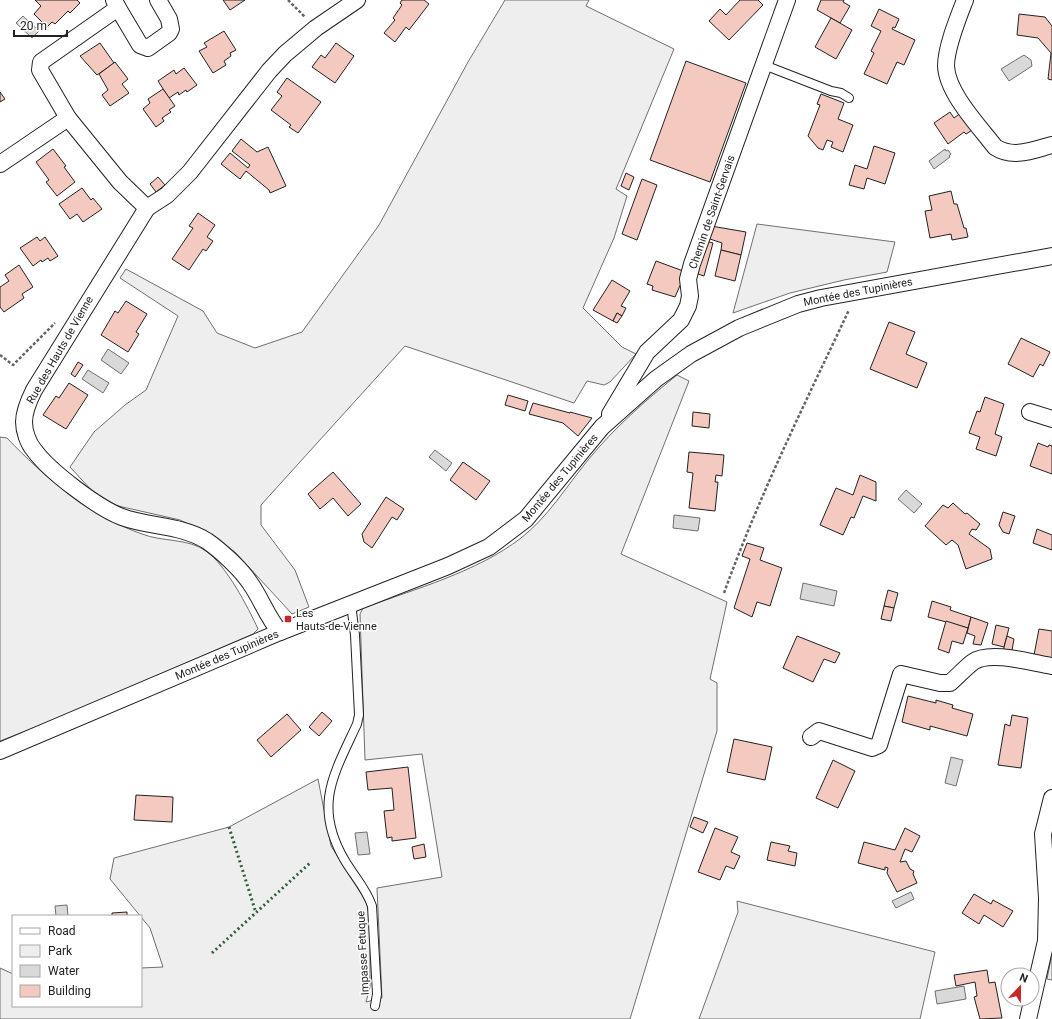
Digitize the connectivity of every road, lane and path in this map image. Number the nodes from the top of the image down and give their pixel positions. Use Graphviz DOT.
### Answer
graph roads {
  1 [pos="158,0"];
  2 [pos="288,0"];
  3 [pos="357,0"];
  4 [pos="787,0"];
  5 [pos="964,0"];
  6 [pos="116,4"];
  7 [pos="316,28"];
  8 [pos="764,65"];
  9 [pos="849,98"];
  10 [pos="68,118"];
  11 [pos="1052,145"];
  12 [pos="0,164"];
  13 [pos="148,208"];
  14 [pos="1052,256"];
  15 [pos="858,291"];
  16 [pos="60,318"];
  17 [pos="0,355"];
  18 [pos="1030,412"];
  19 [pos="1052,419"];
  20 [pos="602,428"];
  21 [pos="724,593"];
  22 [pos="351,604"];
  23 [pos="280,632"];
  24 [pos="1052,666"];
  25 [pos="811,737"];
  26 [pos="0,750"];
  27 [pos="1052,798"];
  28 [pos="375,1006"];
  29 [pos="1028,1019"];
  1 -- 6 [label="street"];
  2 -- 7 [label="path"];
  3 -- 7 [label="street, Rue des Hauts de Vienne"];
  4 -- 8 [label="street, Chemin de Saint-Gervais"];
  5 -- 11 [label="street"];
  6 -- 10 [label="street"];
  7 -- 13 [label="street, Rue des Hauts de Vienne"];
  8 -- 9 [label="lane"];
  8 -- 20 [label="street, Chemin de Saint-Gervais"];
  10 -- 12 [label="street"];
  10 -- 13 [label="street"];
  13 -- 23 [label="street, Rue des Hauts de Vienne"];
  14 -- 15 [label="street, Montée des Tupinières"];
  15 -- 20 [label="street, Montée des Tupinières"];
  15 -- 21 [label="path"];
  16 -- 17 [label="path"];
  18 -- 19 [label="street"];
  20 -- 22 [label="street, Montée des Tupinières"];
  22 -- 23 [label="street, Montée des Tupinières"];
  22 -- 28 [label="lane, Impasse Fetuque"];
  23 -- 26 [label="street, Montée des Tupinières"];
  24 -- 25 [label="street"];
  27 -- 29 [label="street"];
}
